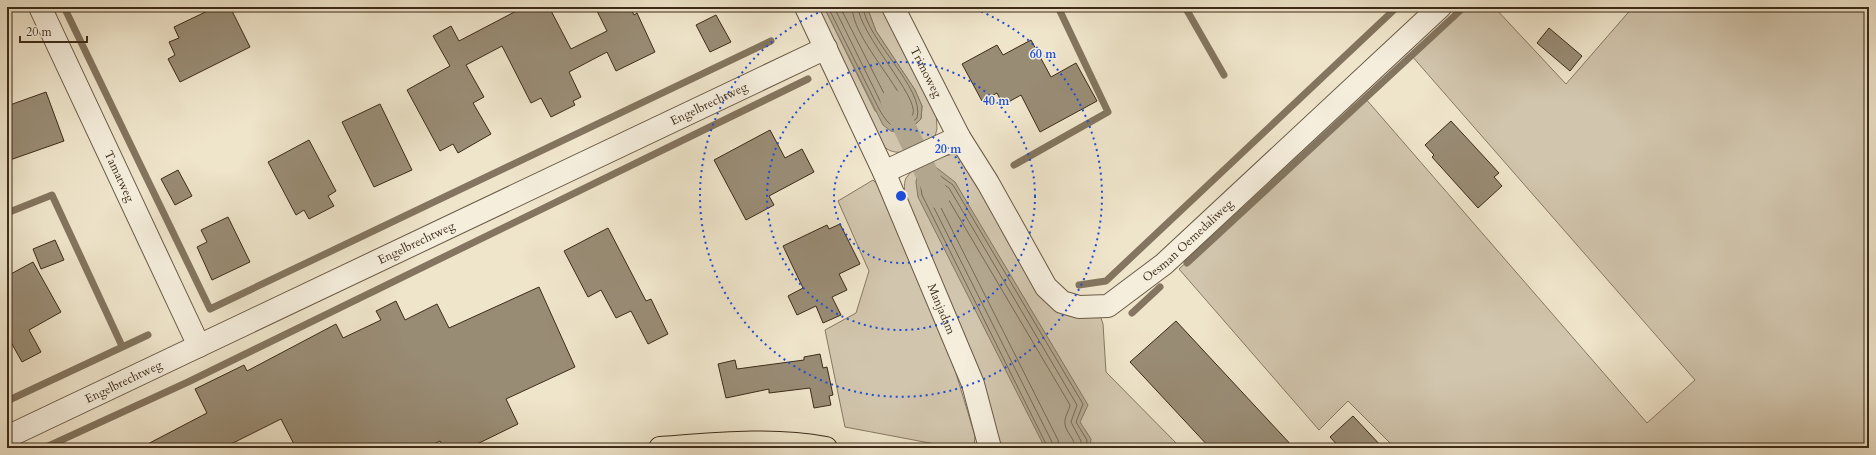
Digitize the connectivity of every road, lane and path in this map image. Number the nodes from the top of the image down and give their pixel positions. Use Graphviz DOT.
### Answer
graph roads {
  1 [pos="40,7"];
  2 [pos="806,7"];
  3 [pos="893,7"];
  4 [pos="1440,7"];
  5 [pos="826,48"];
  6 [pos="954,140"];
  7 [pos="891,169"];
  8 [pos="199,346"];
  9 [pos="7,437"];
  10 [pos="660,448"];
  11 [pos="826,448"];
  12 [pos="990,448"];
  1 -- 8 [label="street, Tamatweg"];
  2 -- 5 [label="street, Manjadam"];
  3 -- 6 [label="street, Trimoweg"];
  4 -- 6 [label="street, Oesman Oemedaliweg"];
  5 -- 7 [label="street, Manjadam"];
  5 -- 8 [label="street, Engelbrechtweg"];
  6 -- 7 [label="street"];
  7 -- 12 [label="street, Manjadam"];
  8 -- 9 [label="street, Engelbrechtweg"];
  10 -- 11 [label="main road"];
}
